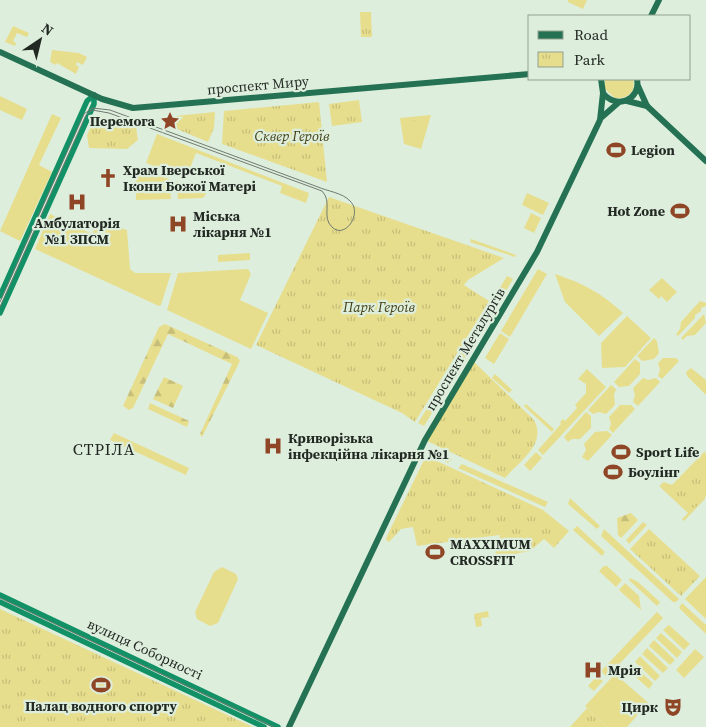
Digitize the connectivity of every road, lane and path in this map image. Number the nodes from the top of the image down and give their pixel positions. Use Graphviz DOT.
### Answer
graph roads {
  1 [pos="658,0"];
  2 [pos="651,15"];
  3 [pos="0,52"];
  4 [pos="528,74"];
  5 [pos="601,80"];
  6 [pos="637,82"];
  7 [pos="603,93"];
  8 [pos="94,95"];
  9 [pos="626,101"];
  10 [pos="618,102"];
  11 [pos="647,106"];
  12 [pos="600,120"];
  13 [pos="706,161"];
  14 [pos="0,296"];
  15 [pos="0,313"];
  16 [pos="0,594"];
  17 [pos="0,602"];
  18 [pos="264,727"];
  19 [pos="278,727"];
  20 [pos="288,727"];
  1 -- 2 [label="main road"];
  3 -- 8 [label="main road, проспект Миру"];
  4 -- 8 [label="main road, проспект Миру"];
  5 -- 7 [label="main road"];
  6 -- 9 [label="main road"];
  6 -- 11 [label="main road"];
  7 -- 10 [label="main road"];
  7 -- 12 [label="main road"];
  8 -- 14 [label="main road"];
  8 -- 15 [label="main road"];
  9 -- 10 [label="main road"];
  9 -- 11 [label="main road"];
  10 -- 12 [label="main road"];
  11 -- 13 [label="main road"];
  12 -- 20 [label="main road, проспект Металургів"];
  16 -- 19 [label="main road, вулиця Соборності"];
  17 -- 18 [label="main road, вулиця Соборності"];
}
